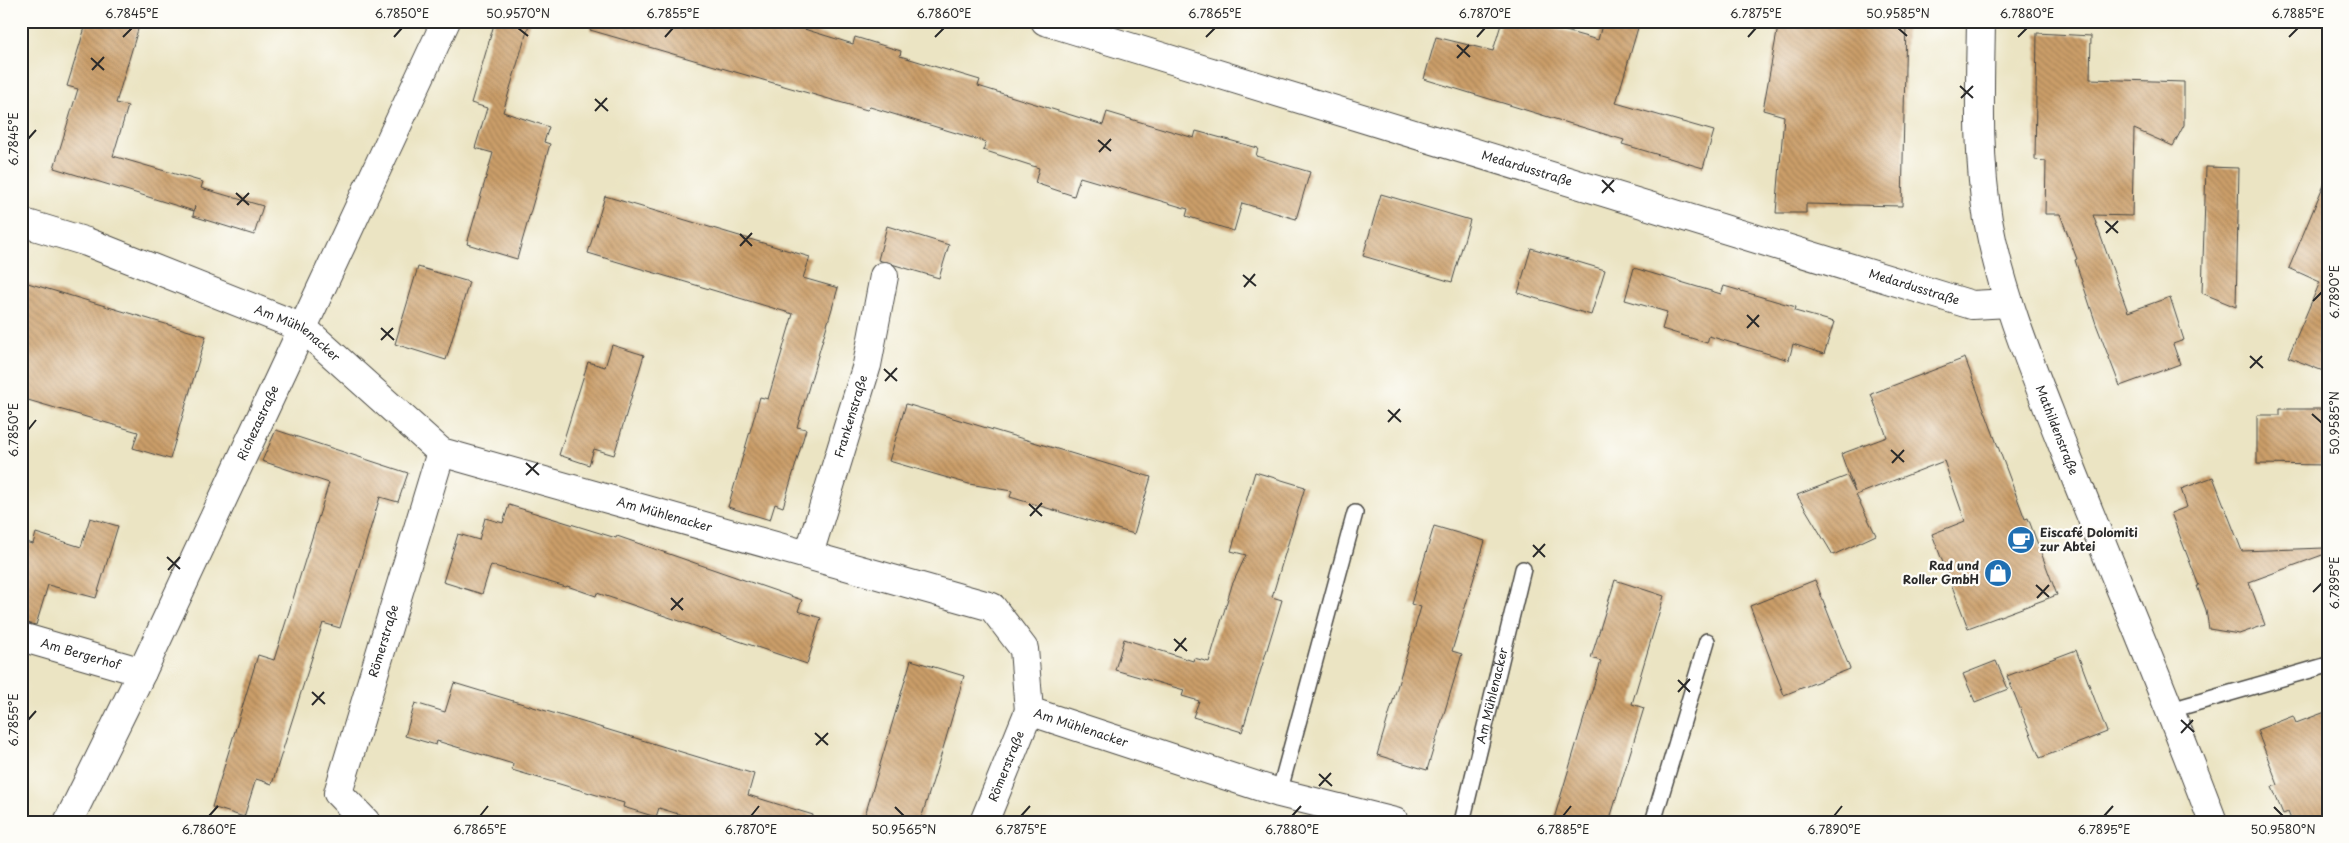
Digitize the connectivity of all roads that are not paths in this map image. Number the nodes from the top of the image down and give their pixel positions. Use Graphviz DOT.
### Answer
graph roads {
  1 [pos="446,21"];
  2 [pos="1045,21"];
  3 [pos="1981,21"];
  4 [pos="21,222"];
  5 [pos="884,276"];
  6 [pos="2009,303"];
  7 [pos="303,328"];
  8 [pos="441,452"];
  9 [pos="1355,514"];
  10 [pos="809,554"];
  11 [pos="1523,568"];
  12 [pos="21,637"];
  13 [pos="1707,641"];
  14 [pos="2328,665"];
  15 [pos="142,672"];
  16 [pos="2171,710"];
  17 [pos="1029,711"];
  18 [pos="1279,793"];
  19 [pos="68,822"];
  20 [pos="366,822"];
  21 [pos="984,822"];
  22 [pos="1395,822"];
  23 [pos="1462,822"];
  24 [pos="1653,822"];
  25 [pos="2214,822"];
  1 -- 7 [label="street, Richezastraße"];
  2 -- 6 [label="street, Medardusstraße"];
  3 -- 6 [label="street, Mathildenstraße"];
  4 -- 7 [label="street, Am Mühlenacker"];
  5 -- 10 [label="street, Frankenstraße"];
  6 -- 16 [label="street, Mathildenstraße"];
  7 -- 8 [label="street, Am Mühlenacker"];
  7 -- 15 [label="street, Richezastraße"];
  8 -- 10 [label="street, Am Mühlenacker"];
  8 -- 20 [label="street, Römerstraße"];
  9 -- 18 [label="lane"];
  10 -- 17 [label="street, Am Mühlenacker"];
  11 -- 23 [label="lane, Am Mühlenacker"];
  12 -- 15 [label="street, Am Bergerhof"];
  13 -- 24 [label="lane"];
  14 -- 16 [label="lane"];
  15 -- 19 [label="street, Richezastraße"];
  16 -- 25 [label="street, Mathildenstraße"];
  17 -- 18 [label="street, Am Mühlenacker"];
  17 -- 21 [label="street, Römerstraße"];
  18 -- 22 [label="street, Am Mühlenacker"];
}
